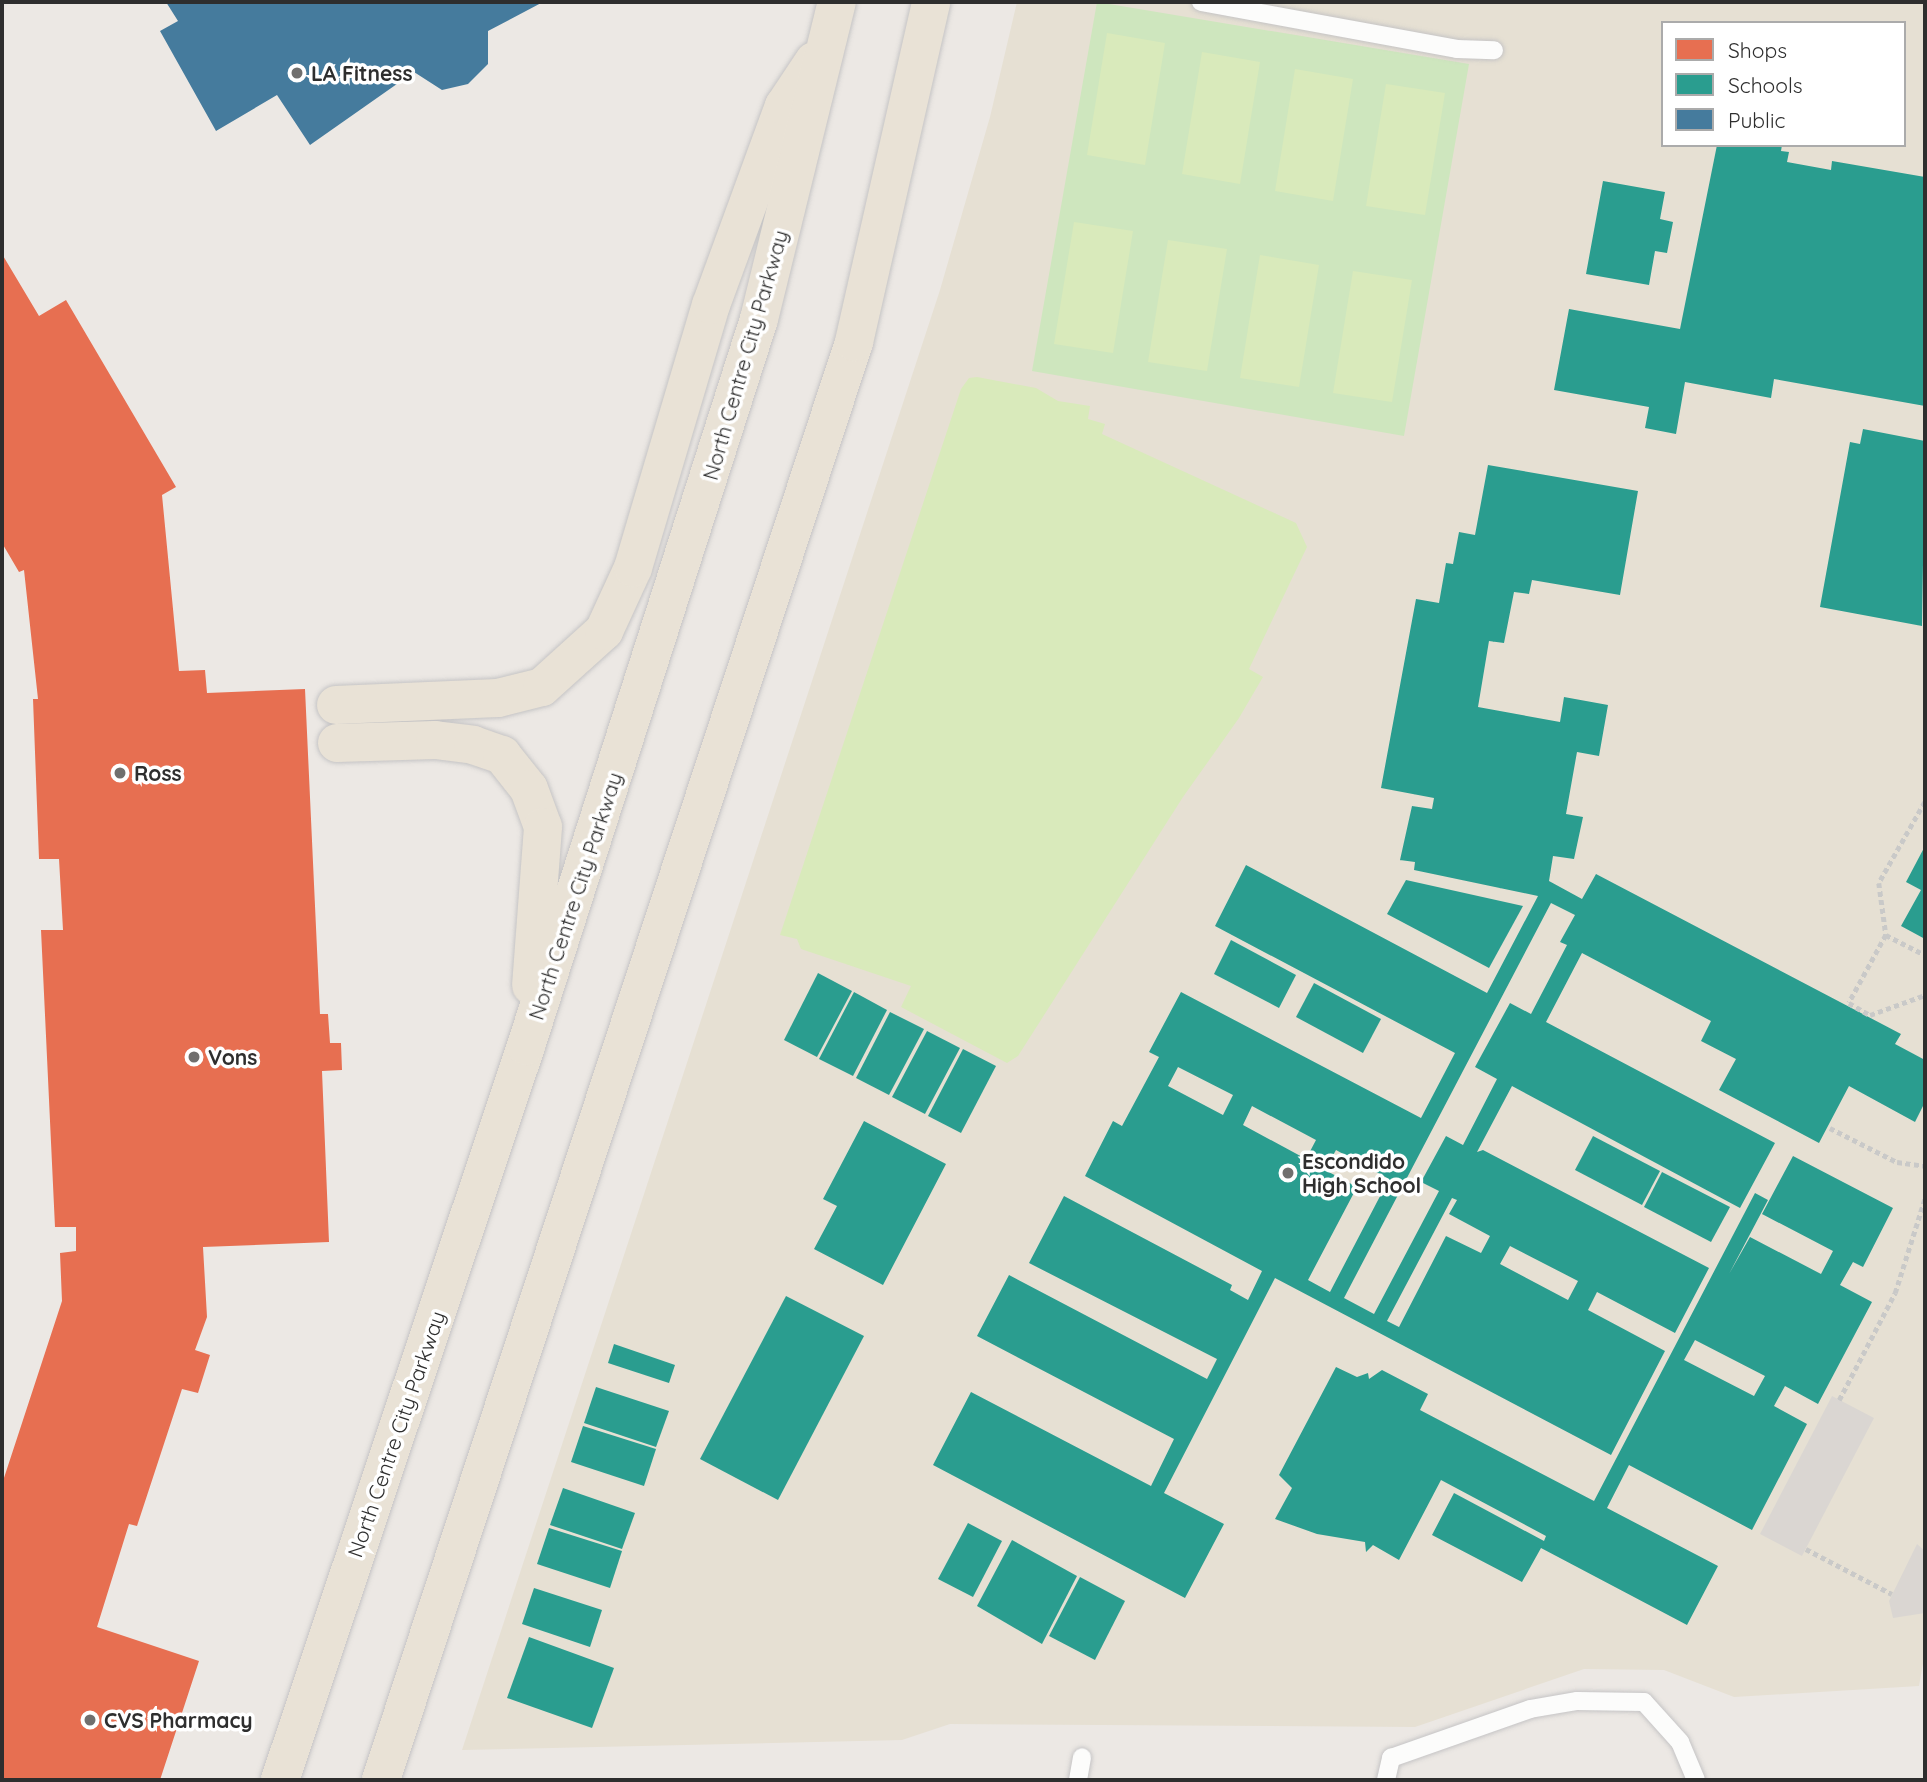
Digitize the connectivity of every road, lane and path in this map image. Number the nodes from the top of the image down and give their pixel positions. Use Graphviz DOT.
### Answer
graph roads {
  1 [pos="931,2"];
  2 [pos="1201,2"];
  3 [pos="834,19"];
  4 [pos="1494,50"];
  5 [pos="336,705"];
  6 [pos="337,743"];
  7 [pos="1925,802"];
  8 [pos="1886,934"];
  9 [pos="1925,954"];
  10 [pos="1925,995"];
  11 [pos="526,1046"];
  12 [pos="1830,1128"];
  13 [pos="1925,1166"];
  14 [pos="1925,1198"];
  15 [pos="1839,1400"];
  16 [pos="1806,1549"];
  17 [pos="1892,1594"];
  18 [pos="1082,1757"];
  19 [pos="280,1780"];
  20 [pos="381,1780"];
  21 [pos="1078,1780"];
  22 [pos="1386,1780"];
  23 [pos="1696,1780"];
  1 -- 20 [label="highway"];
  2 -- 4 [label="lane"];
  3 -- 5 [label="highway"];
  3 -- 11 [label="highway, North Centre City Parkway"];
  6 -- 11 [label="highway"];
  7 -- 8 [label="path"];
  8 -- 9 [label="path"];
  8 -- 10 [label="path"];
  11 -- 19 [label="highway, North Centre City Parkway"];
  12 -- 13 [label="path"];
  14 -- 15 [label="path"];
  16 -- 17 [label="path"];
  18 -- 21 [label="lane"];
  22 -- 23 [label="lane"];
}
